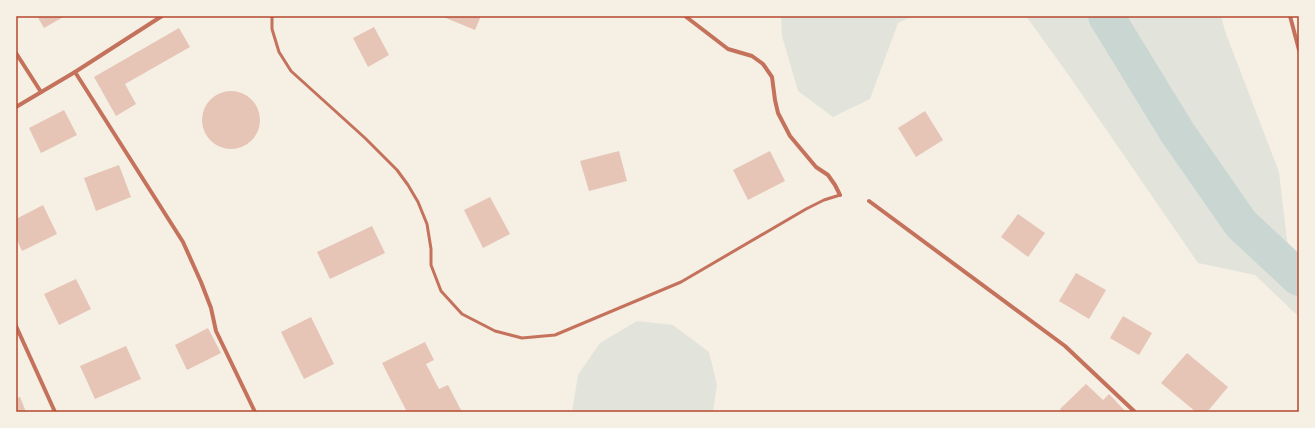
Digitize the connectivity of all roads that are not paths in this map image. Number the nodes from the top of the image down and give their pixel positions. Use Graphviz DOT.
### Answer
graph roads {
  1 [pos="162,16"];
  2 [pos="272,16"];
  3 [pos="685,16"];
  4 [pos="1290,16"];
  5 [pos="1299,50"];
  6 [pos="16,53"];
  7 [pos="75,72"];
  8 [pos="41,92"];
  9 [pos="16,107"];
  10 [pos="840,195"];
  11 [pos="869,201"];
  12 [pos="16,326"];
  13 [pos="55,412"];
  14 [pos="255,412"];
  15 [pos="1135,412"];
  1 -- 7 [label="street"];
  2 -- 10 [label="lane"];
  3 -- 10 [label="street"];
  4 -- 5 [label="street"];
  6 -- 8 [label="street"];
  7 -- 8 [label="street"];
  7 -- 14 [label="street"];
  8 -- 9 [label="street"];
  11 -- 15 [label="street"];
  12 -- 13 [label="street"];
}
